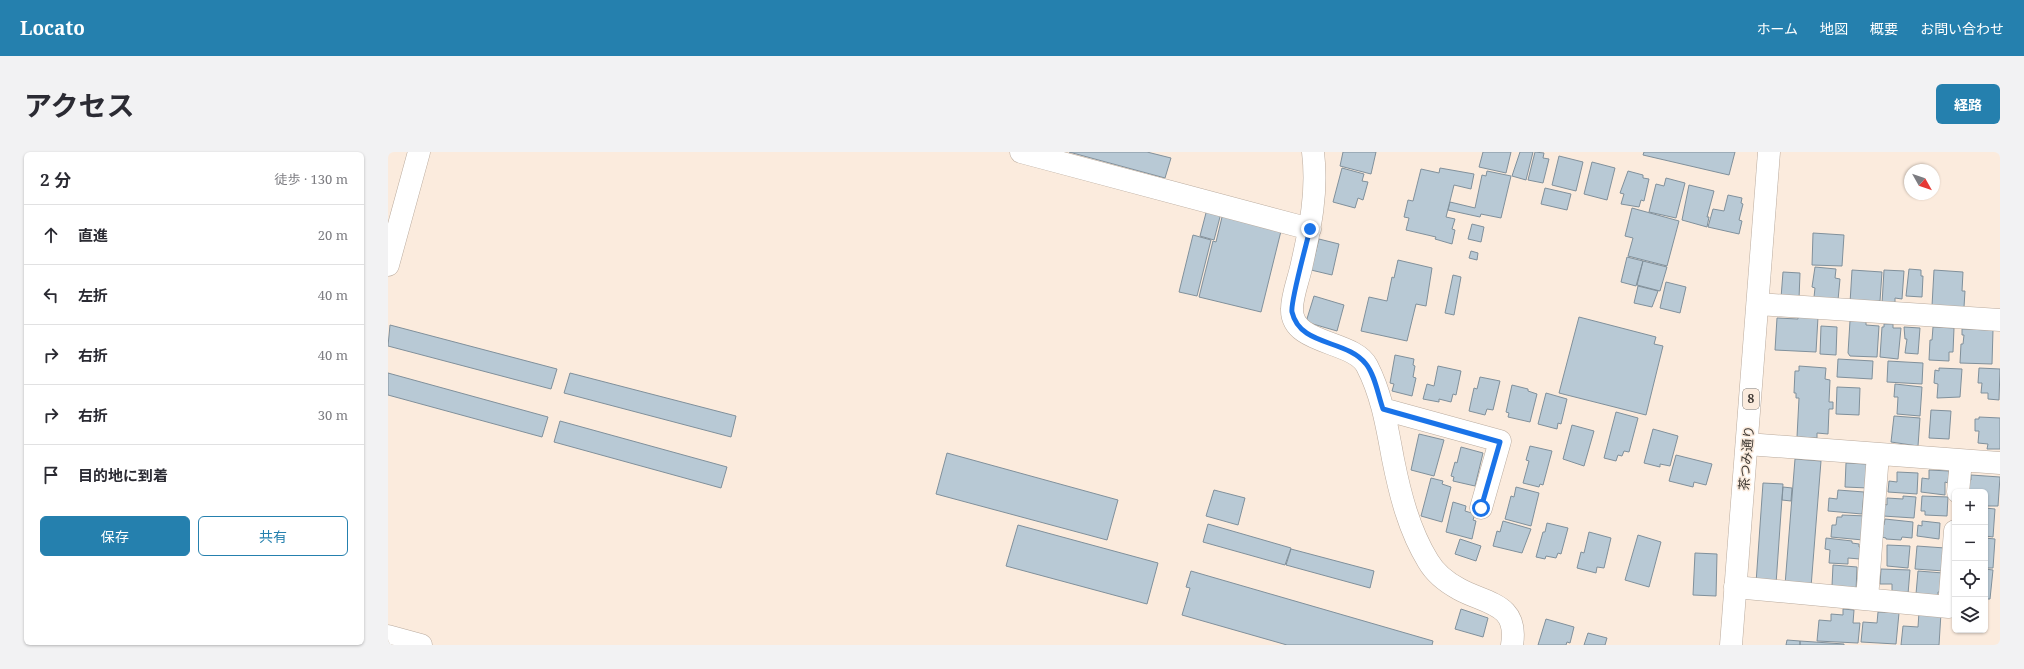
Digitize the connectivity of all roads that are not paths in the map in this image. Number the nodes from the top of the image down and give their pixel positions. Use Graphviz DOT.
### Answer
graph roads {
  1 [pos="419,152"];
  2 [pos="1021,152"];
  3 [pos="1313,152"];
  4 [pos="1769,152"];
  5 [pos="1310,229"];
  6 [pos="388,265"];
  7 [pos="1758,304"];
  8 [pos="2000,320"];
  9 [pos="1383,409"];
  10 [pos="1747,444"];
  11 [pos="1878,454"];
  12 [pos="1961,461"];
  13 [pos="2000,463"];
  14 [pos="1958,489"];
  15 [pos="1481,508"];
  16 [pos="1953,561"];
  17 [pos="1736,587"];
  18 [pos="1868,599"];
  19 [pos="388,636"];
  20 [pos="421,645"];
  21 [pos="1512,645"];
  22 [pos="1731,645"];
  1 -- 6 [label="street"];
  2 -- 5 [label="street"];
  3 -- 5 [label="street"];
  4 -- 7 [label="street, 茶つみ通り / 8"];
  5 -- 9 [label="street"];
  7 -- 8 [label="street"];
  7 -- 10 [label="street, 茶つみ通り / 8"];
  9 -- 15 [label="street"];
  9 -- 21 [label="street"];
  10 -- 11 [label="street"];
  10 -- 17 [label="street, 茶つみ通り / 8"];
  11 -- 12 [label="street"];
  11 -- 18 [label="street"];
  12 -- 13 [label="street"];
  12 -- 14 [label="street"];
  16 -- 18 [label="street"];
  17 -- 18 [label="street"];
  17 -- 22 [label="street, 茶つみ通り / 8"];
  19 -- 20 [label="street"];
}
